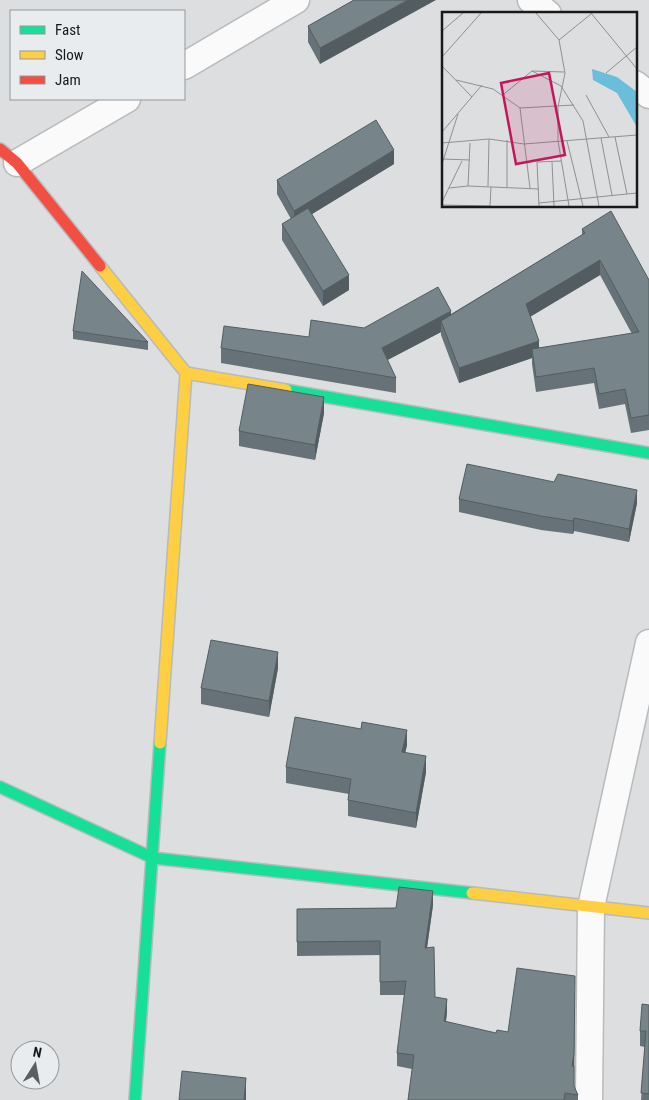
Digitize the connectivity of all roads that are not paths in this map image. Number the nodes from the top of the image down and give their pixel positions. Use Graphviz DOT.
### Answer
graph roads {
  1 [pos="296,0"];
  2 [pos="531,0"];
  3 [pos="546,12"];
  4 [pos="185,65"];
  5 [pos="636,85"];
  6 [pos="649,95"];
  7 [pos="125,100"];
  8 [pos="9,156"];
  9 [pos="186,373"];
  10 [pos="649,452"];
  11 [pos="649,643"];
  12 [pos="0,787"];
  13 [pos="153,858"];
  14 [pos="591,906"];
  15 [pos="649,913"];
  16 [pos="135,1100"];
  17 [pos="588,1100"];
  1 -- 4 [label="street"];
  2 -- 3 [label="street"];
  5 -- 6 [label="street"];
  7 -- 8 [label="street"];
  8 -- 9 [label="street"];
  9 -- 10 [label="street"];
  9 -- 13 [label="street"];
  11 -- 14 [label="street"];
  12 -- 13 [label="street"];
  13 -- 14 [label="street"];
  13 -- 16 [label="street"];
  14 -- 15 [label="street"];
  14 -- 17 [label="street"];
}
